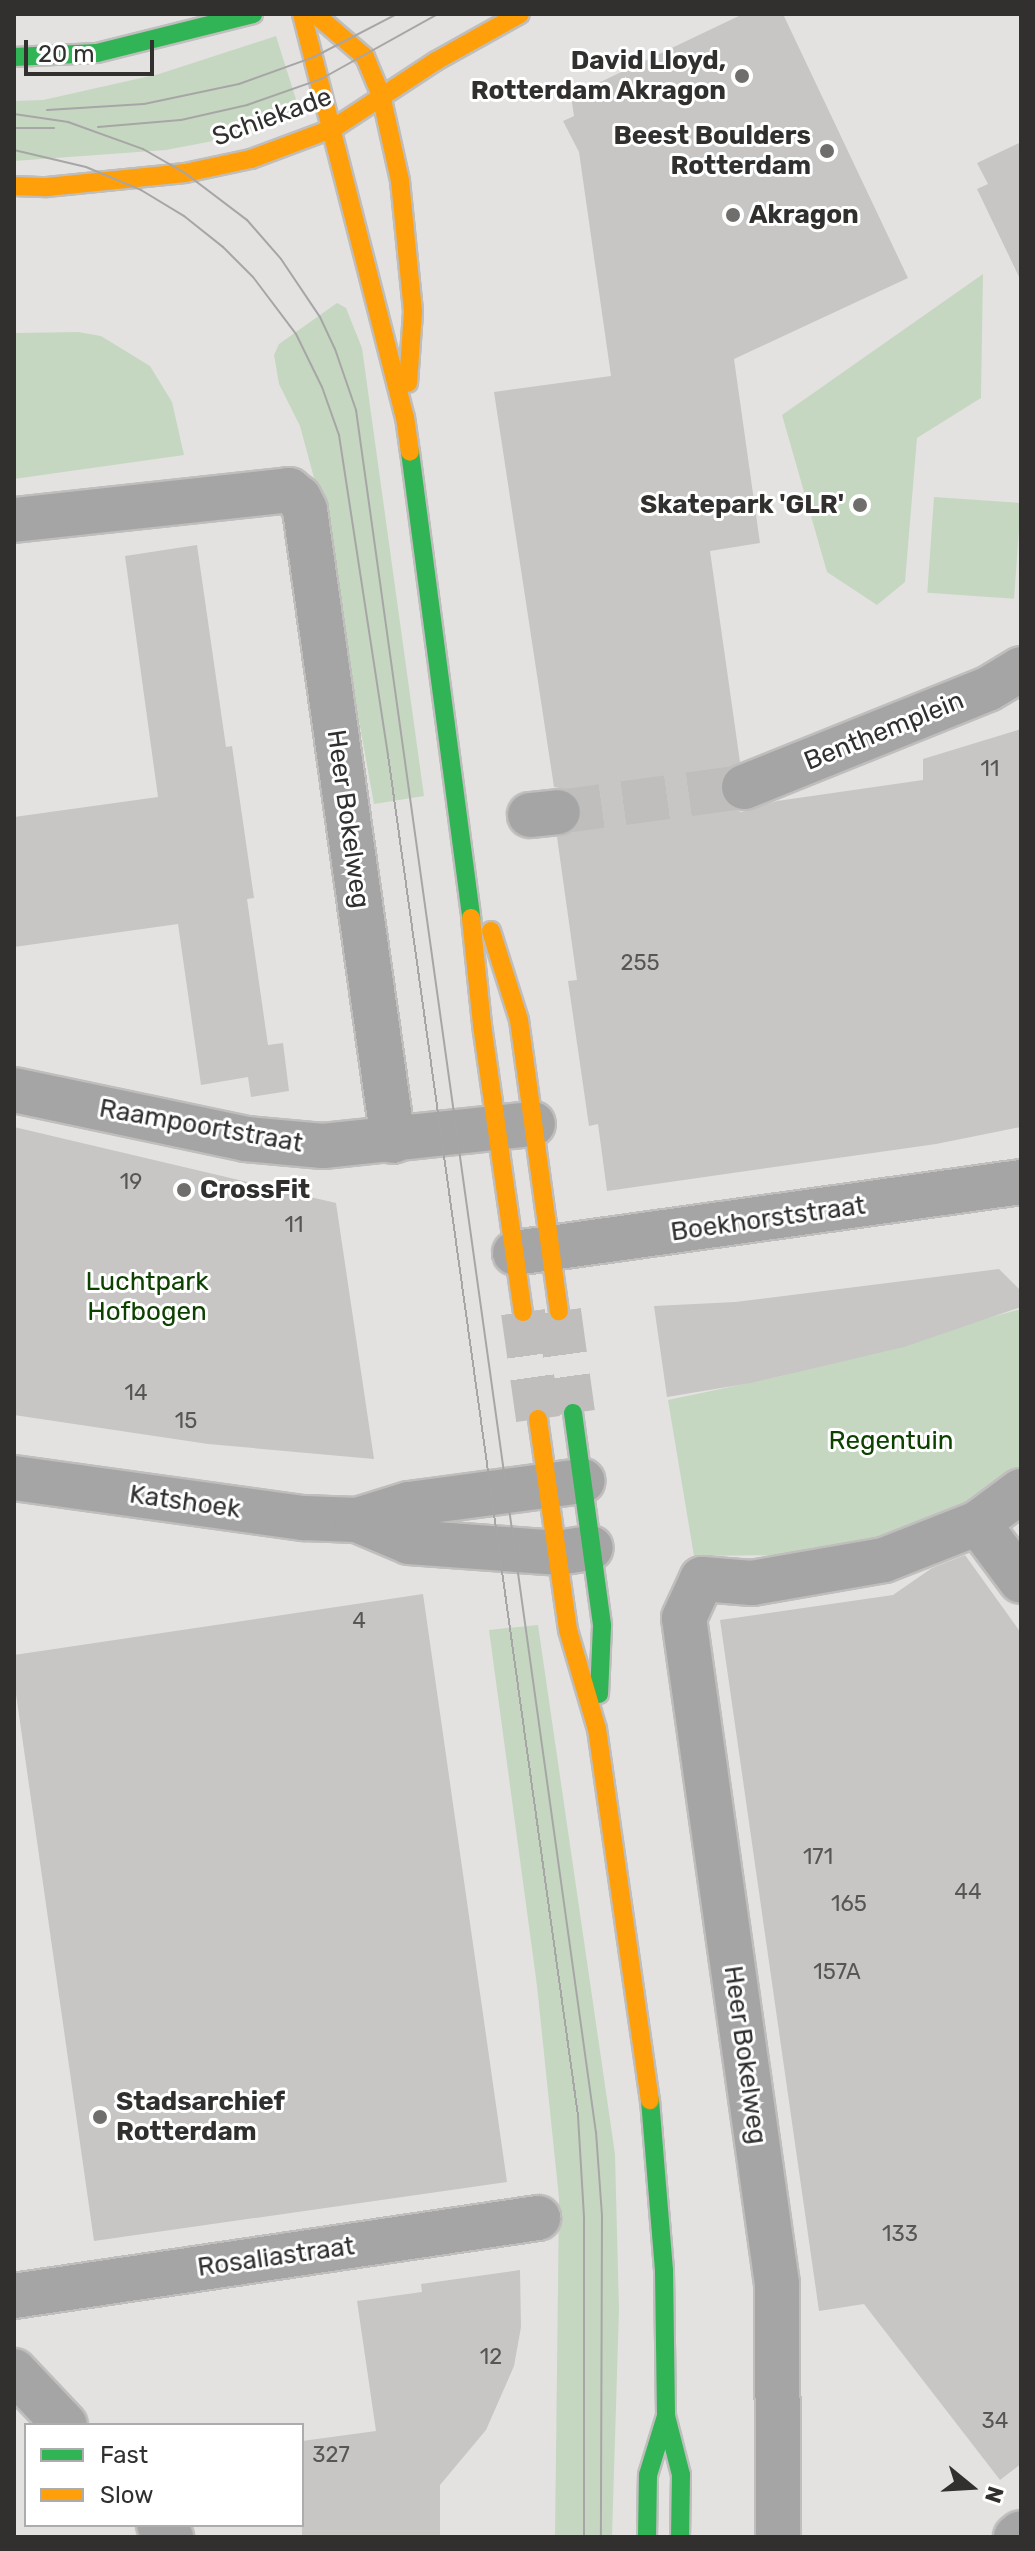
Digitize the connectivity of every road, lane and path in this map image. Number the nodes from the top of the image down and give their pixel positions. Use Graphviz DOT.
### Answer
graph roads {
  1 [pos="253,14"];
  2 [pos="302,14"];
  3 [pos="315,14"];
  4 [pos="520,14"];
  5 [pos="14,57"];
  6 [pos="381,95"];
  7 [pos="334,128"];
  8 [pos="14,186"];
  9 [pos="405,417"];
  10 [pos="14,520"];
  11 [pos="1021,669"];
  12 [pos="744,787"];
  13 [pos="463,840"];
  14 [pos="14,1090"];
  15 [pos="515,1126"];
  16 [pos="393,1141"];
  17 [pos="1021,1182"];
  18 [pos="532,1251"];
  19 [pos="559,1311"];
  20 [pos="523,1312"];
  21 [pos="573,1413"];
  22 [pos="538,1419"];
  23 [pos="14,1478"];
  24 [pos="565,1483"];
  25 [pos="1021,1491"];
  26 [pos="357,1520"];
  27 [pos="978,1523"];
  28 [pos="574,1550"];
  29 [pos="1021,1581"];
  30 [pos="597,1729"];
  31 [pos="538,2218"];
  32 [pos="14,2296"];
  33 [pos="14,2371"];
  34 [pos="666,2416"];
  35 [pos="63,2423"];
  36 [pos="647,2537"];
  37 [pos="680,2537"];
  38 [pos="778,2537"];
  1 -- 5 [label="street"];
  2 -- 7 [label="street"];
  3 -- 6 [label="street"];
  4 -- 6 [label="street, Schiekade"];
  6 -- 7 [label="street, Schiekade"];
  6 -- 9 [label="street"];
  7 -- 8 [label="street, Schiekade"];
  7 -- 9 [label="street"];
  9 -- 13 [label="street"];
  10 -- 16 [label="street, Heer Bokelweg"];
  11 -- 12 [label="street, Benthemplein"];
  13 -- 15 [label="street"];
  13 -- 15 [label="street"];
  14 -- 16 [label="street, Raampoortstraat"];
  15 -- 16 [label="street, Raampoortstraat"];
  15 -- 18 [label="street"];
  15 -- 18 [label="street"];
  17 -- 18 [label="street, Boekhorststraat"];
  18 -- 19 [label="street"];
  18 -- 20 [label="street"];
  21 -- 24 [label="street"];
  22 -- 24 [label="street"];
  23 -- 26 [label="street, Katshoek"];
  24 -- 26 [label="street, Katshoek"];
  24 -- 28 [label="street"];
  24 -- 28 [label="street"];
  25 -- 27 [label="street"];
  26 -- 28 [label="street, Katshoek"];
  27 -- 29 [label="street"];
  27 -- 38 [label="street, Heer Bokelweg"];
  28 -- 30 [label="street"];
  28 -- 30 [label="street"];
  30 -- 34 [label="street"];
  31 -- 32 [label="street, Rosaliastraat"];
  33 -- 35 [label="street"];
  34 -- 36 [label="street"];
  34 -- 37 [label="street"];
}
